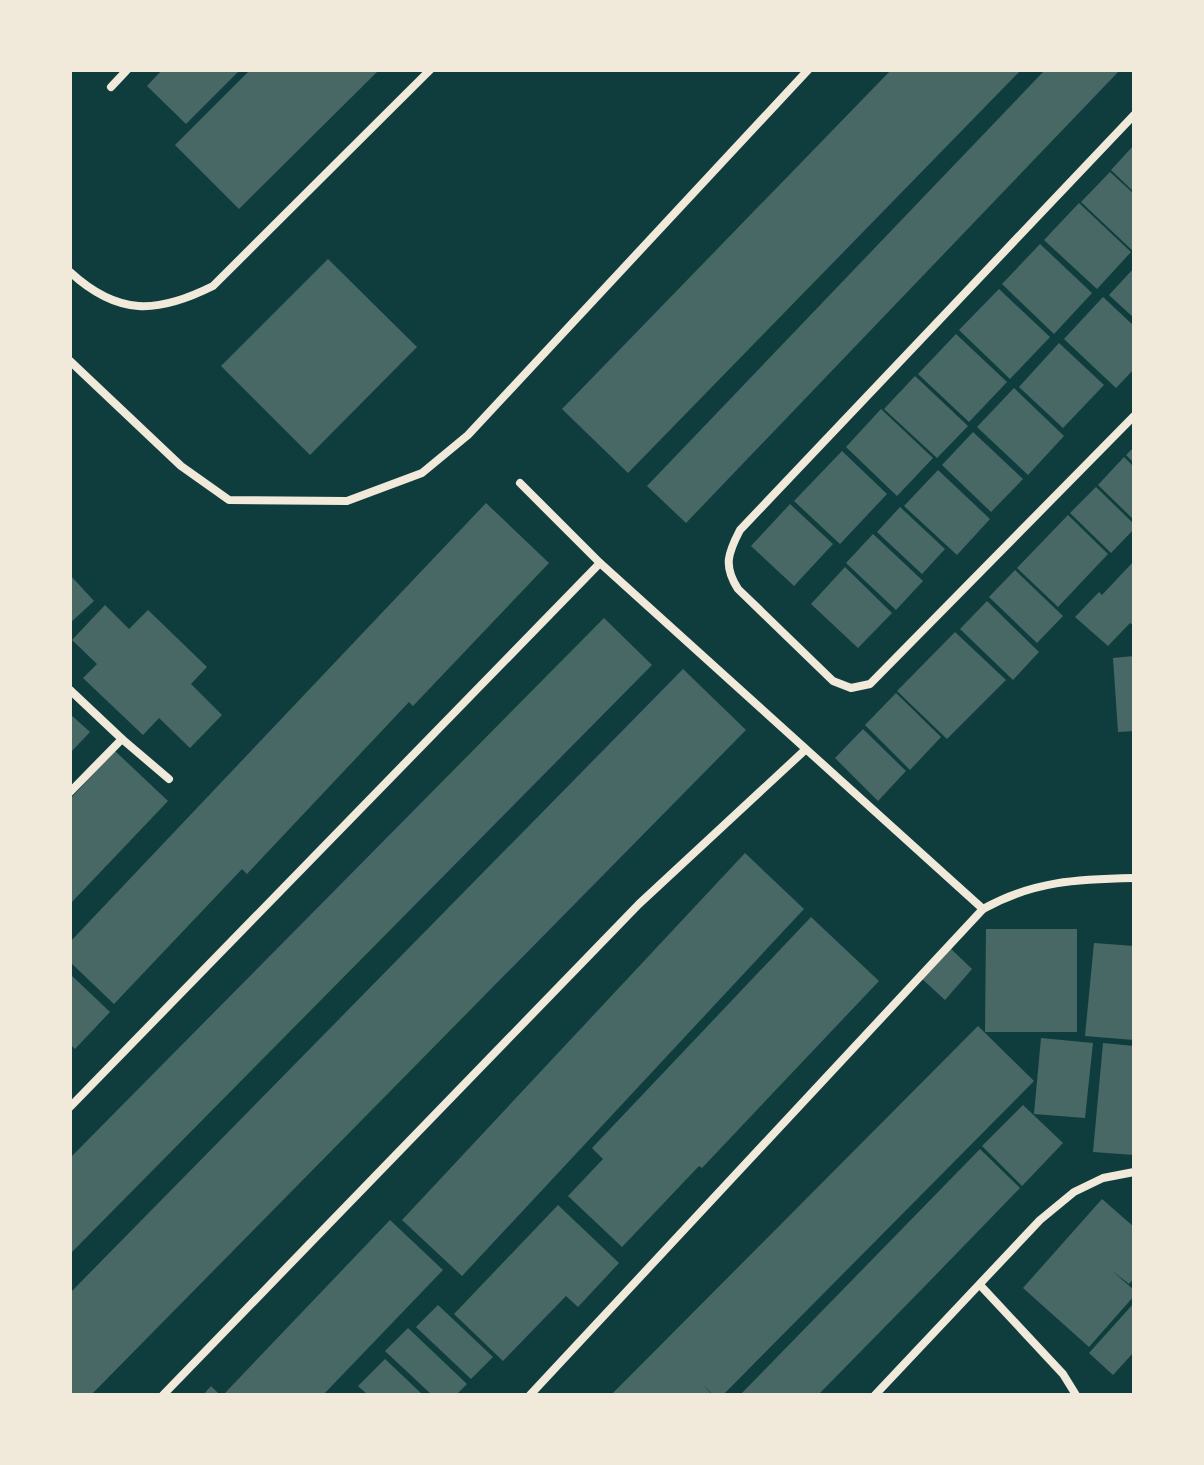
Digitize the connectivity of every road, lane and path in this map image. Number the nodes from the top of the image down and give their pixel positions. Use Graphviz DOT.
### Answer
graph roads {
  1 [pos="127,70"];
  2 [pos="430,70"];
  3 [pos="808,70"];
  4 [pos="111,87"];
  5 [pos="1134,115"];
  6 [pos="70,272"];
  7 [pos="70,361"];
  8 [pos="1134,416"];
  9 [pos="520,483"];
  10 [pos="600,563"];
  11 [pos="70,690"];
  12 [pos="122,739"];
  13 [pos="805,750"];
  14 [pos="169,779"];
  15 [pos="70,792"];
  16 [pos="1134,878"];
  17 [pos="983,909"];
  18 [pos="70,1107"];
  19 [pos="1134,1172"];
  20 [pos="980,1285"];
  21 [pos="163,1395"];
  22 [pos="530,1395"];
  23 [pos="875,1395"];
  24 [pos="1076,1395"];
  1 -- 4 [label="street"];
  2 -- 6 [label="street"];
  3 -- 7 [label="street"];
  5 -- 8 [label="street"];
  9 -- 10 [label="street"];
  10 -- 13 [label="street"];
  10 -- 18 [label="street"];
  11 -- 12 [label="street"];
  12 -- 14 [label="street"];
  12 -- 15 [label="street"];
  13 -- 17 [label="street"];
  13 -- 21 [label="street"];
  16 -- 17 [label="street"];
  17 -- 22 [label="street"];
  19 -- 20 [label="street"];
  20 -- 23 [label="street"];
  20 -- 24 [label="street"];
}
